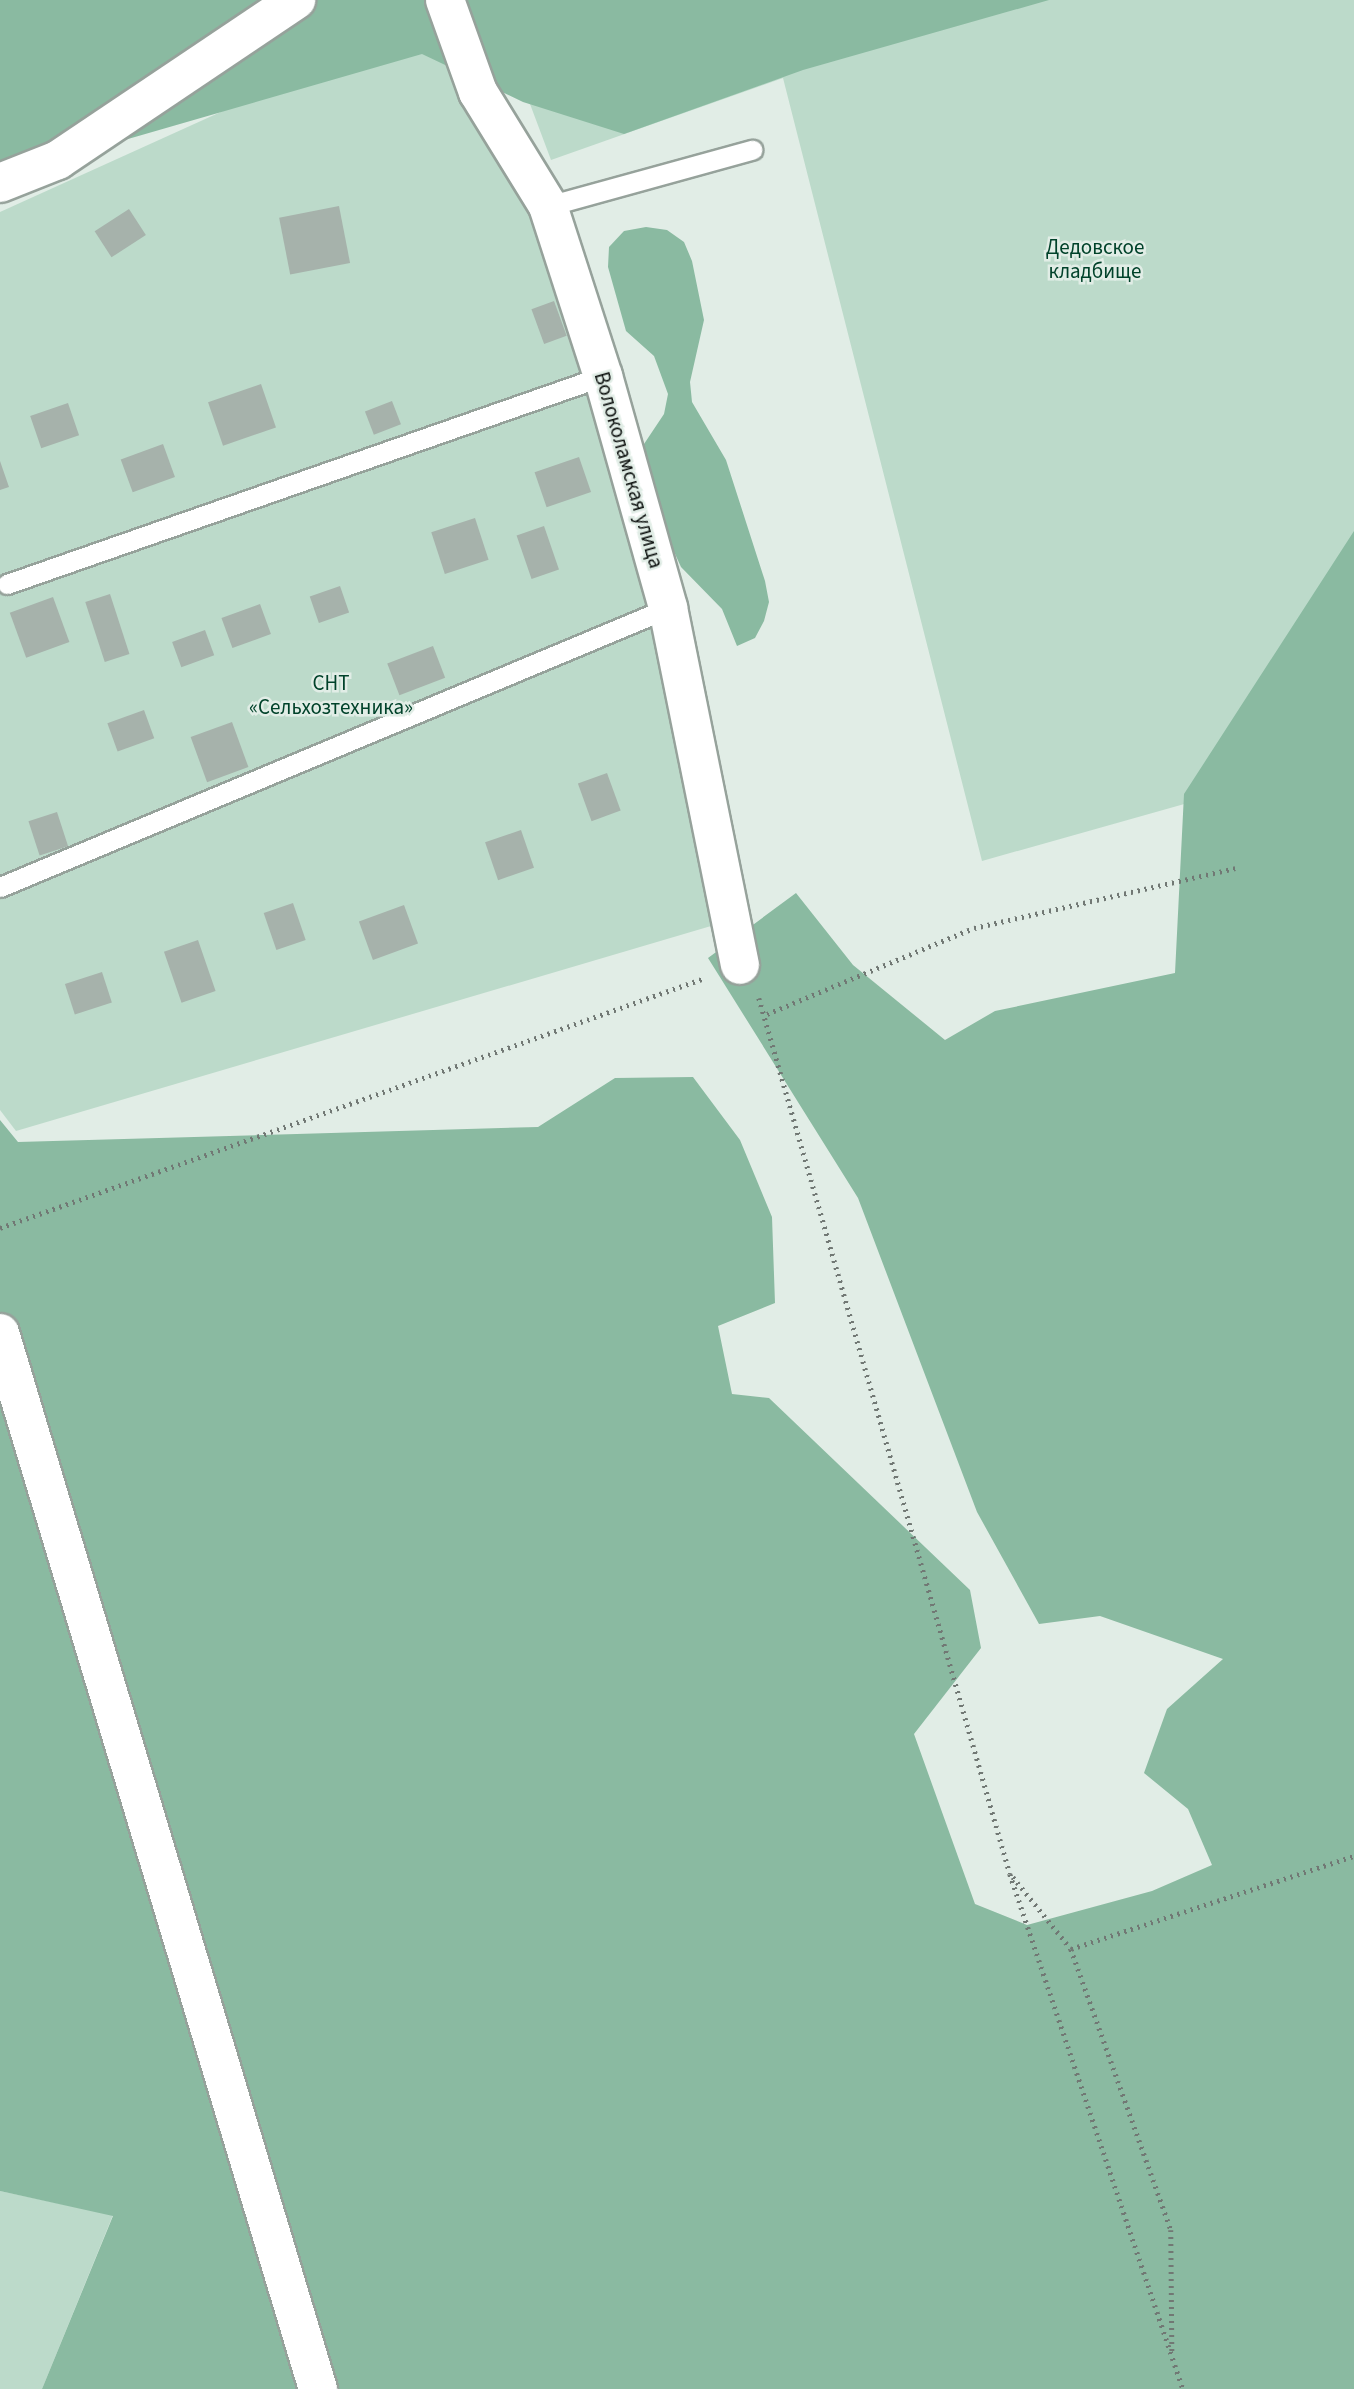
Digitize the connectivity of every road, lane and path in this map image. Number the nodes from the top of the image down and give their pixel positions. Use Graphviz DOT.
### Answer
graph roads {
  1 [pos="296,0"];
  2 [pos="445,0"];
  3 [pos="752,150"];
  4 [pos="0,183"];
  5 [pos="548,206"];
  6 [pos="603,376"];
  7 [pos="7,584"];
  8 [pos="668,608"];
  9 [pos="1235,868"];
  10 [pos="0,887"];
  11 [pos="740,965"];
  12 [pos="767,1014"];
  13 [pos="0,1228"];
  14 [pos="0,1333"];
  15 [pos="1354,1856"];
  16 [pos="1010,1874"];
  17 [pos="1070,1949"];
  18 [pos="1172,2357"];
  19 [pos="317,2389"];
  20 [pos="1183,2389"];
  1 -- 4 [label="street"];
  2 -- 5 [label="street, Волоколамская улица"];
  3 -- 5 [label="lane"];
  5 -- 6 [label="street, Волоколамская улица"];
  6 -- 7 [label="lane"];
  6 -- 8 [label="street, Волоколамская улица"];
  8 -- 10 [label="lane"];
  8 -- 11 [label="street, Волоколамская улица"];
  9 -- 12 [label="path"];
  11 -- 12 [label="path"];
  11 -- 13 [label="path"];
  12 -- 16 [label="path"];
  14 -- 19 [label="street"];
  15 -- 17 [label="path"];
  16 -- 17 [label="path"];
  16 -- 18 [label="path"];
  17 -- 18 [label="path"];
  18 -- 20 [label="path"];
}
